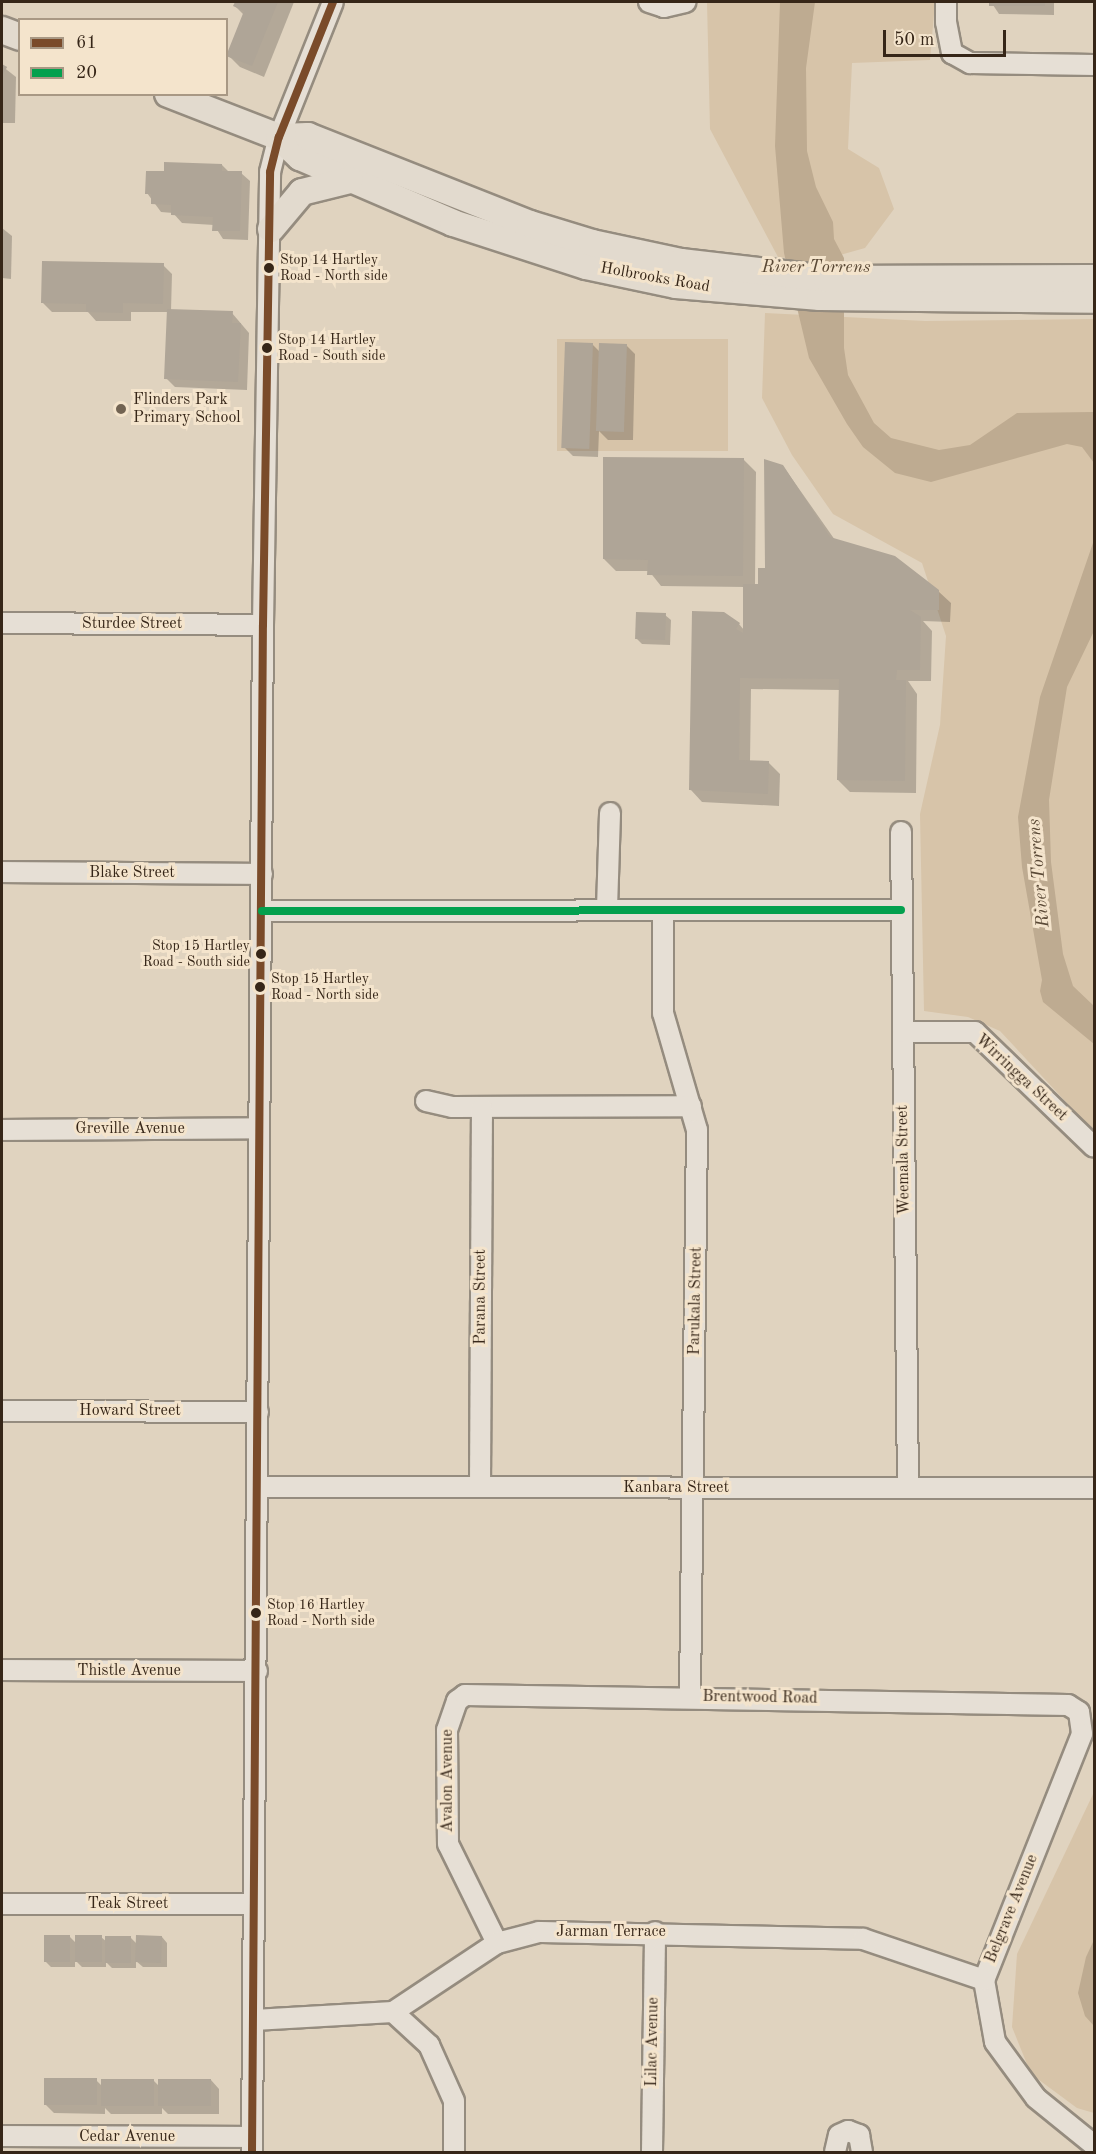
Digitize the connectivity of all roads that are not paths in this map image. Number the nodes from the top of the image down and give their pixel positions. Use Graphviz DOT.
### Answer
graph roads {
  1 [pos="333,2"];
  2 [pos="649,2"];
  3 [pos="685,2"];
  4 [pos="946,2"];
  5 [pos="2,30"];
  6 [pos="18,36"];
  7 [pos="1095,65"];
  8 [pos="173,96"];
  9 [pos="279,137"];
  10 [pos="350,180"];
  11 [pos="271,229"];
  12 [pos="1095,278"];
  13 [pos="1095,300"];
  14 [pos="2,623"];
  15 [pos="263,625"];
  16 [pos="610,813"];
  17 [pos="901,832"];
  18 [pos="2,872"];
  19 [pos="262,874"];
  20 [pos="607,909"];
  21 [pos="663,910"];
  22 [pos="901,910"];
  23 [pos="262,911"];
  24 [pos="903,1032"];
  25 [pos="426,1101"];
  26 [pos="691,1106"];
  27 [pos="482,1108"];
  28 [pos="259,1128"];
  29 [pos="2,1130"];
  30 [pos="1095,1147"];
  31 [pos="2,1411"];
  32 [pos="258,1412"];
  33 [pos="480,1486"];
  34 [pos="258,1487"];
  35 [pos="694,1488"];
  36 [pos="908,1488"];
  37 [pos="1095,1488"];
  38 [pos="2,1670"];
  39 [pos="257,1671"];
  40 [pos="690,1696"];
  41 [pos="1079,1712"];
  42 [pos="450,1715"];
  43 [pos="2,1904"];
  44 [pos="254,1904"];
  45 [pos="655,1932"];
  46 [pos="497,1943"];
  47 [pos="984,1980"];
  48 [pos="393,2012"];
  49 [pos="254,2020"];
  50 [pos="2,2136"];
  51 [pos="252,2145"];
  52 [pos="1095,2145"];
  53 [pos="454,2152"];
  54 [pos="652,2152"];
  55 [pos="835,2152"];
  56 [pos="862,2152"];
  1 -- 9 [label="street"];
  2 -- 3 [label="street"];
  4 -- 7 [label="street"];
  5 -- 6 [label="main road"];
  8 -- 9 [label="main road, Holbrooks Road"];
  9 -- 10 [label="main road, Holbrooks Road"];
  9 -- 11 [label="street"];
  9 -- 12 [label="main road, Holbrooks Road"];
  10 -- 11 [label="main road"];
  10 -- 13 [label="main road, Holbrooks Road"];
  11 -- 15 [label="street"];
  14 -- 15 [label="street, Sturdee Street"];
  15 -- 19 [label="street"];
  16 -- 20 [label="street"];
  17 -- 22 [label="street, Weemala Street"];
  18 -- 19 [label="street, Blake Street"];
  19 -- 23 [label="street"];
  20 -- 21 [label="street"];
  20 -- 23 [label="street"];
  21 -- 22 [label="street"];
  21 -- 26 [label="street, Parukala Street"];
  22 -- 24 [label="street, Weemala Street"];
  23 -- 28 [label="street"];
  24 -- 30 [label="street, Wirringga Street"];
  24 -- 36 [label="street, Weemala Street"];
  25 -- 27 [label="street"];
  26 -- 27 [label="street"];
  26 -- 35 [label="street, Parukala Street"];
  27 -- 33 [label="street, Parana Street"];
  28 -- 29 [label="street, Greville Avenue"];
  28 -- 32 [label="street"];
  31 -- 32 [label="street, Howard Street"];
  32 -- 34 [label="street"];
  33 -- 34 [label="street, Kanbara Street"];
  33 -- 35 [label="street, Kanbara Street"];
  34 -- 39 [label="street"];
  35 -- 36 [label="street, Kanbara Street"];
  35 -- 40 [label="street, Parukala Street"];
  36 -- 37 [label="street, Kanbara Street"];
  38 -- 39 [label="street, Thistle Avenue"];
  39 -- 44 [label="street"];
  40 -- 41 [label="street, Brentwood Road"];
  40 -- 42 [label="street, Brentwood Road"];
  41 -- 47 [label="street, Belgrave Avenue"];
  42 -- 46 [label="street, Avalon Avenue"];
  43 -- 44 [label="street, Teak Street"];
  44 -- 49 [label="street"];
  45 -- 46 [label="street, Jarman Terrace"];
  45 -- 47 [label="street, Jarman Terrace"];
  45 -- 54 [label="street, Lilac Avenue"];
  46 -- 48 [label="street, Jarman Terrace"];
  47 -- 52 [label="street, Belgrave Avenue"];
  48 -- 49 [label="street"];
  48 -- 53 [label="street"];
  49 -- 51 [label="street"];
  50 -- 51 [label="street, Cedar Avenue"];
  55 -- 56 [label="street"];
}
